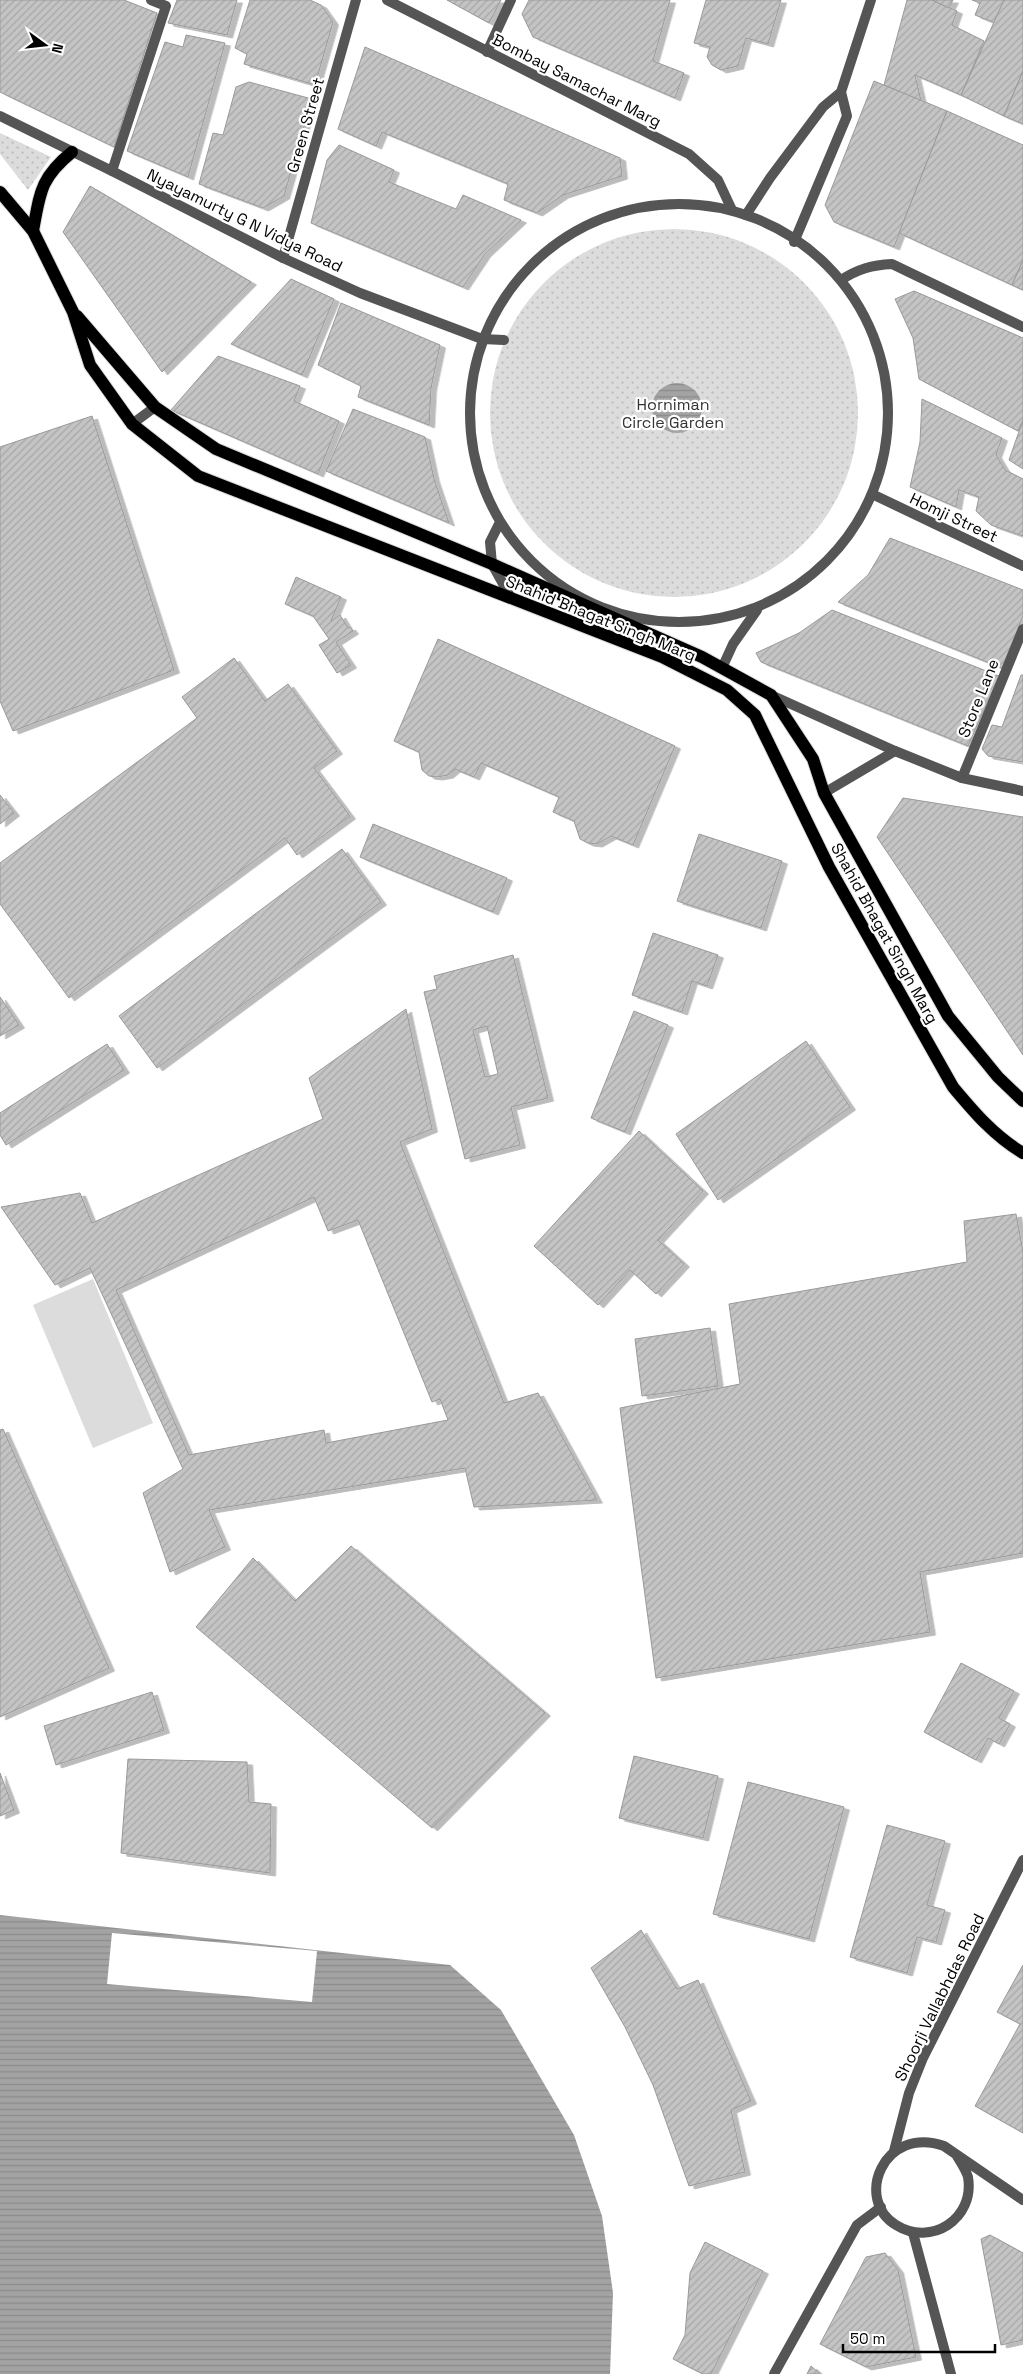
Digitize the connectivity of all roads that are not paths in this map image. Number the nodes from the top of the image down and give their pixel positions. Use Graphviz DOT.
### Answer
graph roads {
  1 [pos="151,0"];
  2 [pos="356,0"];
  3 [pos="387,0"];
  4 [pos="511,0"];
  5 [pos="871,0"];
  6 [pos="487,52"];
  7 [pos="841,92"];
  8 [pos="0,116"];
  9 [pos="72,152"];
  10 [pos="112,170"];
  11 [pos="0,192"];
  12 [pos="732,210"];
  13 [pos="746,215"];
  14 [pos="33,231"];
  15 [pos="794,242"];
  16 [pos="283,258"];
  17 [pos="841,280"];
  18 [pos="74,312"];
  19 [pos="1023,327"];
  20 [pos="482,339"];
  21 [pos="504,340"];
  22 [pos="154,407"];
  23 [pos="132,424"];
  24 [pos="872,494"];
  25 [pos="499,524"];
  26 [pos="492,564"];
  27 [pos="1023,566"];
  28 [pos="511,598"];
  29 [pos="757,610"];
  30 [pos="1023,628"];
  31 [pos="722,668"];
  32 [pos="747,682"];
  33 [pos="771,695"];
  34 [pos="736,698"];
  35 [pos="895,751"];
  36 [pos="962,778"];
  37 [pos="1023,791"];
  38 [pos="824,793"];
  39 [pos="1023,1102"];
  40 [pos="1023,1153"];
  41 [pos="1023,1860"];
  42 [pos="894,2151"];
  43 [pos="958,2156"];
  44 [pos="1023,2200"];
  45 [pos="881,2207"];
  46 [pos="913,2233"];
  47 [pos="774,2374"];
  48 [pos="951,2374"];
  1 -- 10 [label="street"];
  2 -- 16 [label="street, Green Street"];
  3 -- 6 [label="street, Bombay Samachar Marg"];
  4 -- 6 [label="street"];
  5 -- 7 [label="street"];
  6 -- 12 [label="street, Bombay Samachar Marg"];
  7 -- 13 [label="street"];
  7 -- 15 [label="street"];
  8 -- 9 [label="street, Nyayamurty G N Vidya Road"];
  9 -- 10 [label="street, Nyayamurty G N Vidya Road"];
  9 -- 14 [label="main road"];
  10 -- 16 [label="street, Nyayamurty G N Vidya Road"];
  11 -- 14 [label="main road, Shahid Bhagat Singh Marg"];
  12 -- 13 [label="street"];
  12 -- 20 [label="street"];
  13 -- 15 [label="street"];
  14 -- 18 [label="main road, Shahid Bhagat Singh Marg"];
  15 -- 17 [label="street"];
  16 -- 20 [label="street, Nyayamurty G N Vidya Road"];
  17 -- 19 [label="street"];
  17 -- 24 [label="street"];
  18 -- 22 [label="main road, Shahid Bhagat Singh Marg"];
  18 -- 23 [label="main road, Shahid Bhagat Singh Marg"];
  20 -- 21 [label="street, Nyayamurty G N Vidya Road"];
  20 -- 25 [label="street"];
  22 -- 23 [label="street"];
  22 -- 26 [label="main road, Shahid Bhagat Singh Marg"];
  23 -- 28 [label="main road, Shahid Bhagat Singh Marg"];
  24 -- 27 [label="street, Homji Street"];
  24 -- 29 [label="street"];
  25 -- 26 [label="street"];
  25 -- 29 [label="street"];
  26 -- 28 [label="street"];
  26 -- 31 [label="main road, Shahid Bhagat Singh Marg"];
  28 -- 34 [label="main road, Shahid Bhagat Singh Marg"];
  29 -- 31 [label="street"];
  30 -- 36 [label="street, Store Lane"];
  31 -- 32 [label="main road, Shahid Bhagat Singh Marg"];
  32 -- 33 [label="main road, Shahid Bhagat Singh Marg"];
  32 -- 34 [label="main road"];
  33 -- 35 [label="street"];
  33 -- 38 [label="main road, Shahid Bhagat Singh Marg"];
  34 -- 40 [label="main road, Shahid Bhagat Singh Marg"];
  35 -- 36 [label="street"];
  35 -- 38 [label="street"];
  36 -- 37 [label="street"];
  38 -- 39 [label="main road, Shahid Bhagat Singh Marg"];
  41 -- 42 [label="street, Shoorji Vallabhdas Road"];
  42 -- 43 [label="street"];
  42 -- 45 [label="street"];
  43 -- 44 [label="street"];
  43 -- 46 [label="street"];
  45 -- 46 [label="street"];
  45 -- 47 [label="street"];
  46 -- 48 [label="street"];
}
